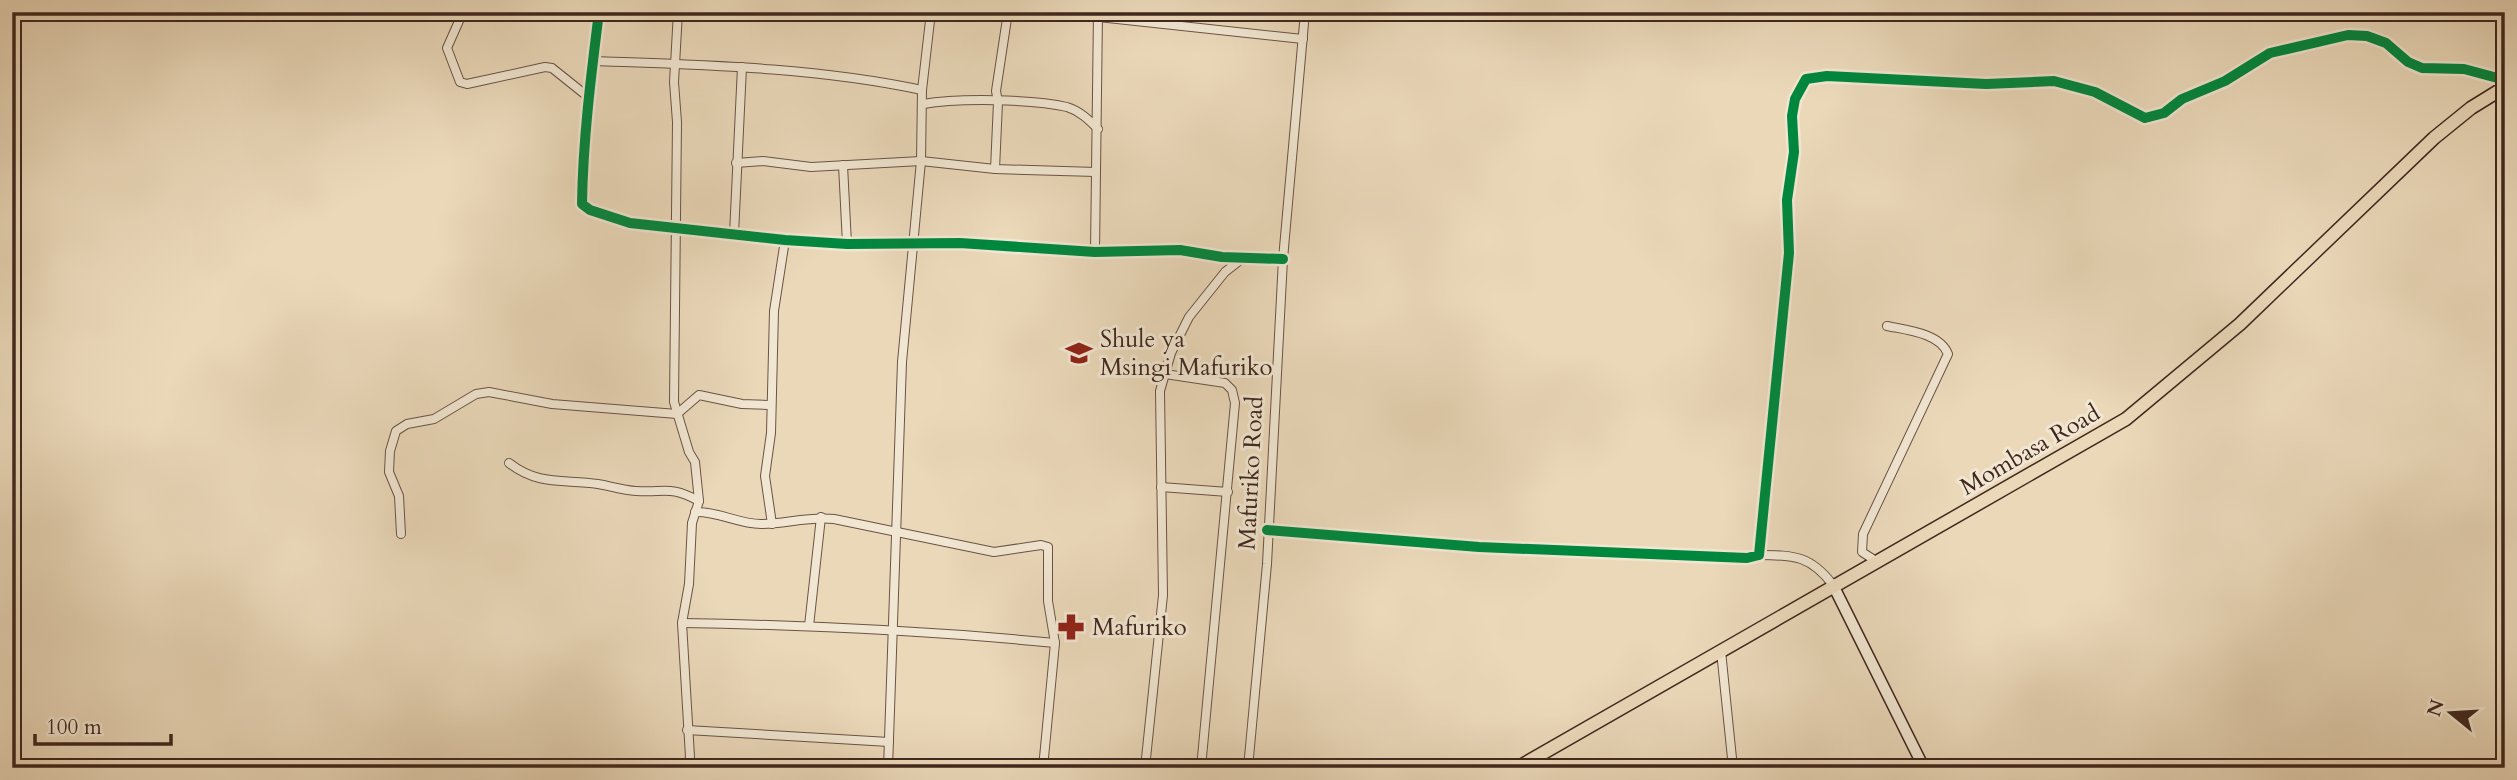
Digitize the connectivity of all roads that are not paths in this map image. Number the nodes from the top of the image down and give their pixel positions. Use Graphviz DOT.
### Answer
graph roads {
  1 [pos="463,12"];
  2 [pos="599,12"];
  3 [pos="678,12"];
  4 [pos="931,12"];
  5 [pos="1008,12"];
  6 [pos="1052,12"];
  7 [pos="1305,12"];
  8 [pos="1098,16"];
  9 [pos="1303,39"];
  10 [pos="594,61"];
  11 [pos="675,62"];
  12 [pos="742,66"];
  13 [pos="2505,80"];
  14 [pos="2505,87"];
  15 [pos="922,90"];
  16 [pos="587,96"];
  17 [pos="999,102"];
  18 [pos="923,104"];
  19 [pos="1098,129"];
  20 [pos="921,161"];
  21 [pos="736,163"];
  22 [pos="843,164"];
  23 [pos="995,169"];
  24 [pos="1096,172"];
  25 [pos="674,228"];
  26 [pos="734,234"];
  27 [pos="785,240"];
  28 [pos="847,244"];
  29 [pos="913,244"];
  30 [pos="1095,252"];
  31 [pos="1244,257"];
  32 [pos="1283,259"];
  33 [pos="1887,326"];
  34 [pos="1165,374"];
  35 [pos="769,405"];
  36 [pos="677,414"];
  37 [pos="509,463"];
  38 [pos="1161,487"];
  39 [pos="1228,492"];
  40 [pos="699,501"];
  41 [pos="695,512"];
  42 [pos="821,517"];
  43 [pos="772,524"];
  44 [pos="1267,530"];
  45 [pos="897,533"];
  46 [pos="401,534"];
  47 [pos="1759,555"];
  48 [pos="1876,561"];
  49 [pos="1833,585"];
  50 [pos="682,623"];
  51 [pos="809,626"];
  52 [pos="893,632"];
  53 [pos="1055,643"];
  54 [pos="1721,650"];
  55 [pos="687,730"];
  56 [pos="889,742"];
  57 [pos="1922,764"];
  58 [pos="687,768"];
  59 [pos="888,768"];
  60 [pos="1043,768"];
  61 [pos="1145,768"];
  62 [pos="1201,768"];
  63 [pos="1248,768"];
  64 [pos="1517,768"];
  65 [pos="1733,768"];
  66 [pos="1901,768"];
  1 -- 16 [label="street"];
  2 -- 10 [label="street"];
  3 -- 11 [label="street"];
  4 -- 15 [label="street"];
  5 -- 17 [label="street"];
  6 -- 8 [label="street"];
  7 -- 9 [label="street, Mafuriko Road"];
  8 -- 9 [label="street"];
  8 -- 19 [label="street"];
  9 -- 32 [label="street, Mafuriko Road"];
  10 -- 11 [label="street"];
  10 -- 16 [label="street"];
  11 -- 12 [label="street"];
  11 -- 25 [label="street"];
  12 -- 15 [label="street"];
  12 -- 21 [label="street"];
  13 -- 47 [label="street"];
  14 -- 48 [label="highway, Mombasa Road"];
  15 -- 18 [label="street"];
  16 -- 25 [label="street"];
  17 -- 18 [label="street"];
  17 -- 19 [label="street"];
  17 -- 23 [label="street"];
  18 -- 20 [label="street"];
  19 -- 24 [label="street"];
  20 -- 22 [label="street"];
  20 -- 23 [label="street"];
  20 -- 29 [label="street"];
  21 -- 22 [label="street"];
  21 -- 26 [label="street"];
  22 -- 28 [label="street"];
  23 -- 24 [label="street"];
  24 -- 30 [label="street"];
  25 -- 26 [label="street"];
  25 -- 36 [label="street"];
  26 -- 27 [label="street"];
  27 -- 28 [label="street"];
  27 -- 35 [label="street"];
  28 -- 29 [label="street"];
  29 -- 30 [label="street"];
  29 -- 45 [label="street"];
  30 -- 31 [label="street"];
  31 -- 32 [label="street"];
  31 -- 34 [label="street"];
  32 -- 44 [label="street, Mafuriko Road"];
  33 -- 48 [label="street"];
  34 -- 38 [label="street"];
  34 -- 39 [label="street"];
  35 -- 36 [label="street"];
  35 -- 43 [label="street"];
  36 -- 40 [label="street"];
  36 -- 46 [label="street"];
  37 -- 40 [label="street"];
  38 -- 39 [label="street"];
  38 -- 61 [label="street"];
  39 -- 62 [label="street"];
  40 -- 41 [label="street"];
  41 -- 43 [label="street"];
  41 -- 50 [label="street"];
  42 -- 43 [label="street"];
  42 -- 45 [label="street"];
  42 -- 51 [label="street"];
  44 -- 47 [label="street"];
  44 -- 63 [label="street, Mafuriko Road"];
  45 -- 52 [label="street"];
  45 -- 53 [label="street"];
  47 -- 49 [label="street"];
  48 -- 49 [label="highway, Mombasa Road"];
  49 -- 54 [label="highway, Mombasa Road"];
  49 -- 57 [label="main road"];
  50 -- 51 [label="street"];
  50 -- 55 [label="street"];
  51 -- 52 [label="street"];
  52 -- 53 [label="street"];
  52 -- 56 [label="street"];
  53 -- 60 [label="street"];
  54 -- 64 [label="highway, Mombasa Road"];
  54 -- 65 [label="street"];
  55 -- 56 [label="street"];
  55 -- 58 [label="street"];
  56 -- 59 [label="street"];
  57 -- 66 [label="street"];
}
